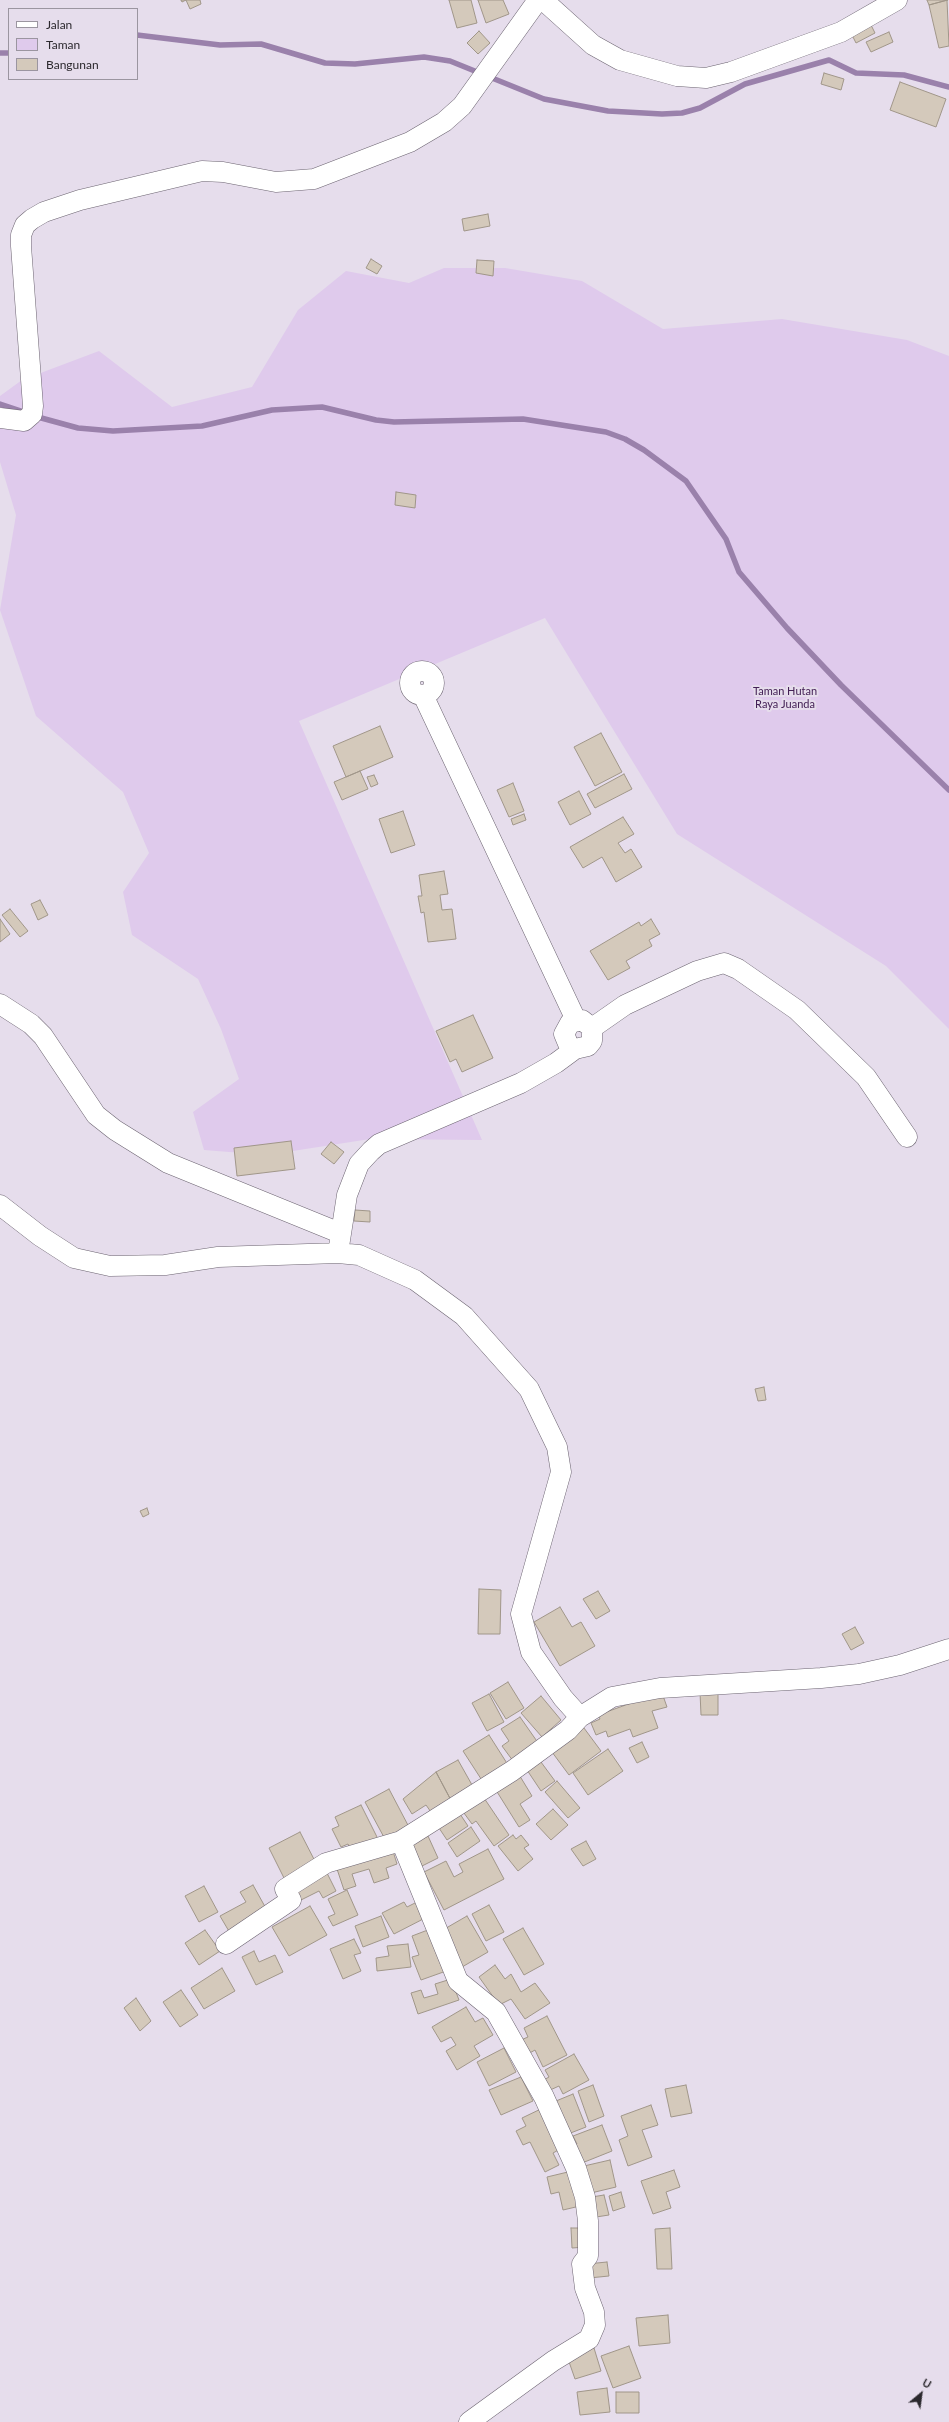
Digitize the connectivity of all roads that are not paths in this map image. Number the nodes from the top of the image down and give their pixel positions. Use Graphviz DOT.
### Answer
graph roads {
  1 [pos="538,0"];
  2 [pos="543,0"];
  3 [pos="897,0"];
  4 [pos="0,418"];
  5 [pos="423,695"];
  6 [pos="0,1004"];
  7 [pos="584,1024"];
  8 [pos="907,1137"];
  9 [pos="0,1205"];
  10 [pos="340,1232"];
  11 [pos="338,1253"];
  12 [pos="949,1649"];
  13 [pos="580,1717"];
  14 [pos="402,1841"];
  15 [pos="226,1944"];
  16 [pos="469,2422"];
  1 -- 4 [label="street"];
  2 -- 3 [label="street"];
  5 -- 7 [label="street"];
  6 -- 10 [label="street"];
  7 -- 8 [label="street"];
  7 -- 10 [label="street"];
  9 -- 11 [label="street"];
  10 -- 11 [label="street"];
  11 -- 13 [label="street"];
  12 -- 13 [label="street"];
  13 -- 14 [label="street"];
  14 -- 15 [label="street"];
  14 -- 16 [label="street"];
}
